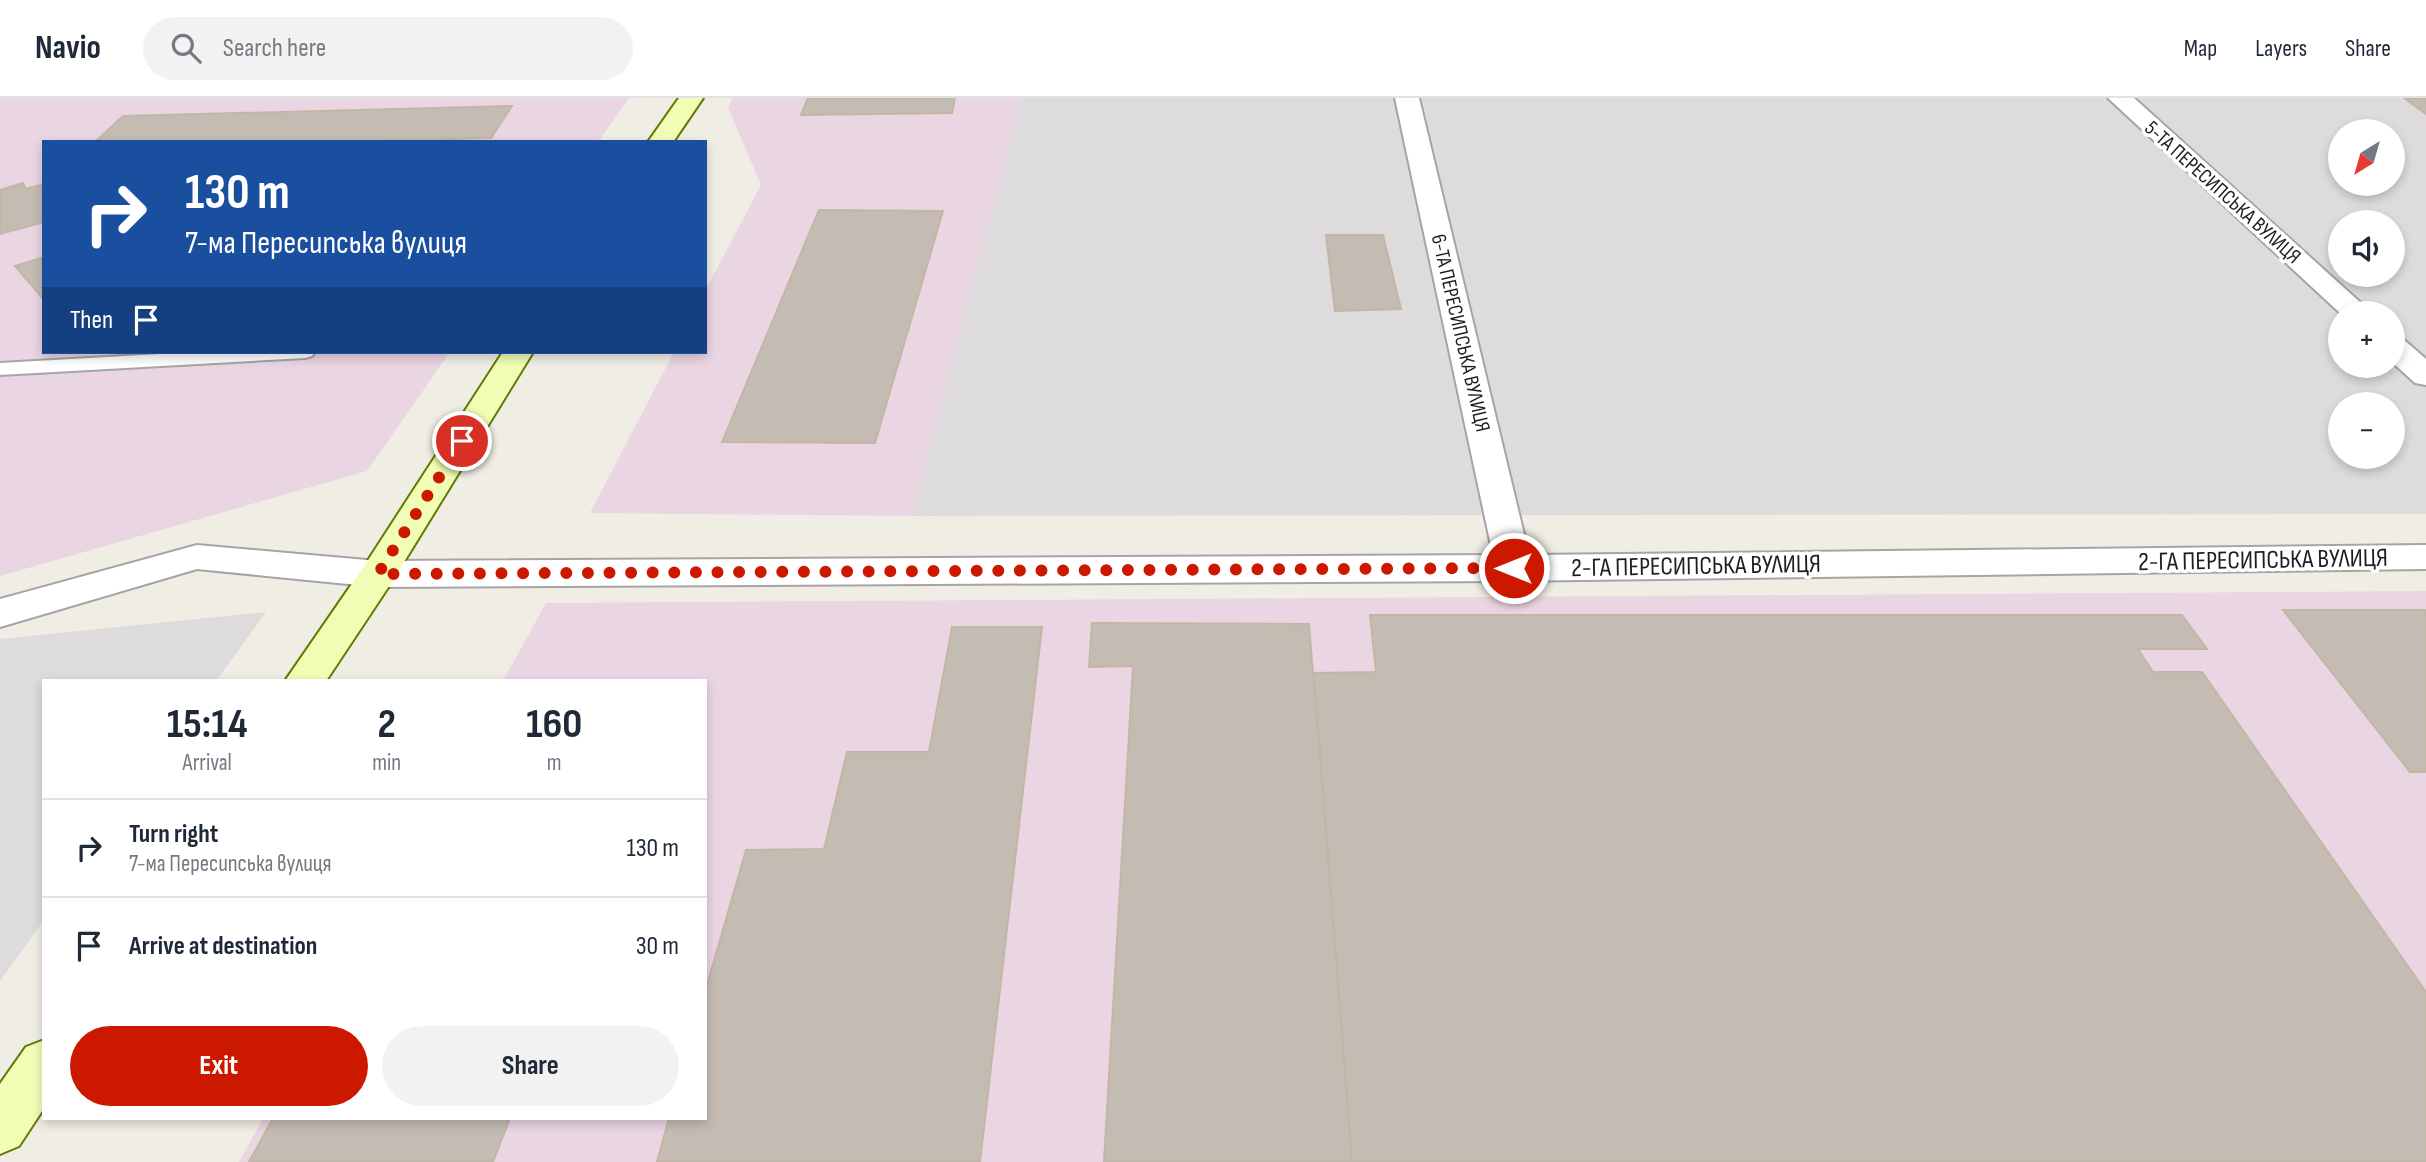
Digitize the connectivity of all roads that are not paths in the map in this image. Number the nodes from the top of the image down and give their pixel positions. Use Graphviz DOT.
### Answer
graph roads {
  1 [pos="691,98"];
  2 [pos="1407,98"];
  3 [pos="2120,98"];
  4 [pos="661,140"];
  5 [pos="2344,301"];
  6 [pos="269,354"];
  7 [pos="517,354"];
  8 [pos="2405,357"];
  9 [pos="0,369"];
  10 [pos="2426,376"];
  11 [pos="2426,557"];
  12 [pos="1514,568"];
  13 [pos="378,574"];
  14 [pos="0,613"];
  15 [pos="306,679"];
  16 [pos="42,1067"];
  17 [pos="0,1128"];
  1 -- 4 [label="main road"];
  2 -- 12 [label="street, 6-ТА ПЕРЕСИПСЬКА ВУЛИЦЯ"];
  3 -- 5 [label="street, 5-ТА ПЕРЕСИПСЬКА ВУЛИЦЯ"];
  6 -- 9 [label="lane"];
  7 -- 13 [label="main road"];
  8 -- 10 [label="street"];
  11 -- 12 [label="street, 2-ГА ПЕРЕСИПСЬКА ВУЛИЦЯ"];
  12 -- 13 [label="street, 2-ГА ПЕРЕСИПСЬКА ВУЛИЦЯ"];
  13 -- 14 [label="street, 2-ГА ПЕРЕСИПСЬКА ВУЛИЦЯ"];
  13 -- 15 [label="main road"];
  16 -- 17 [label="main road"];
}
